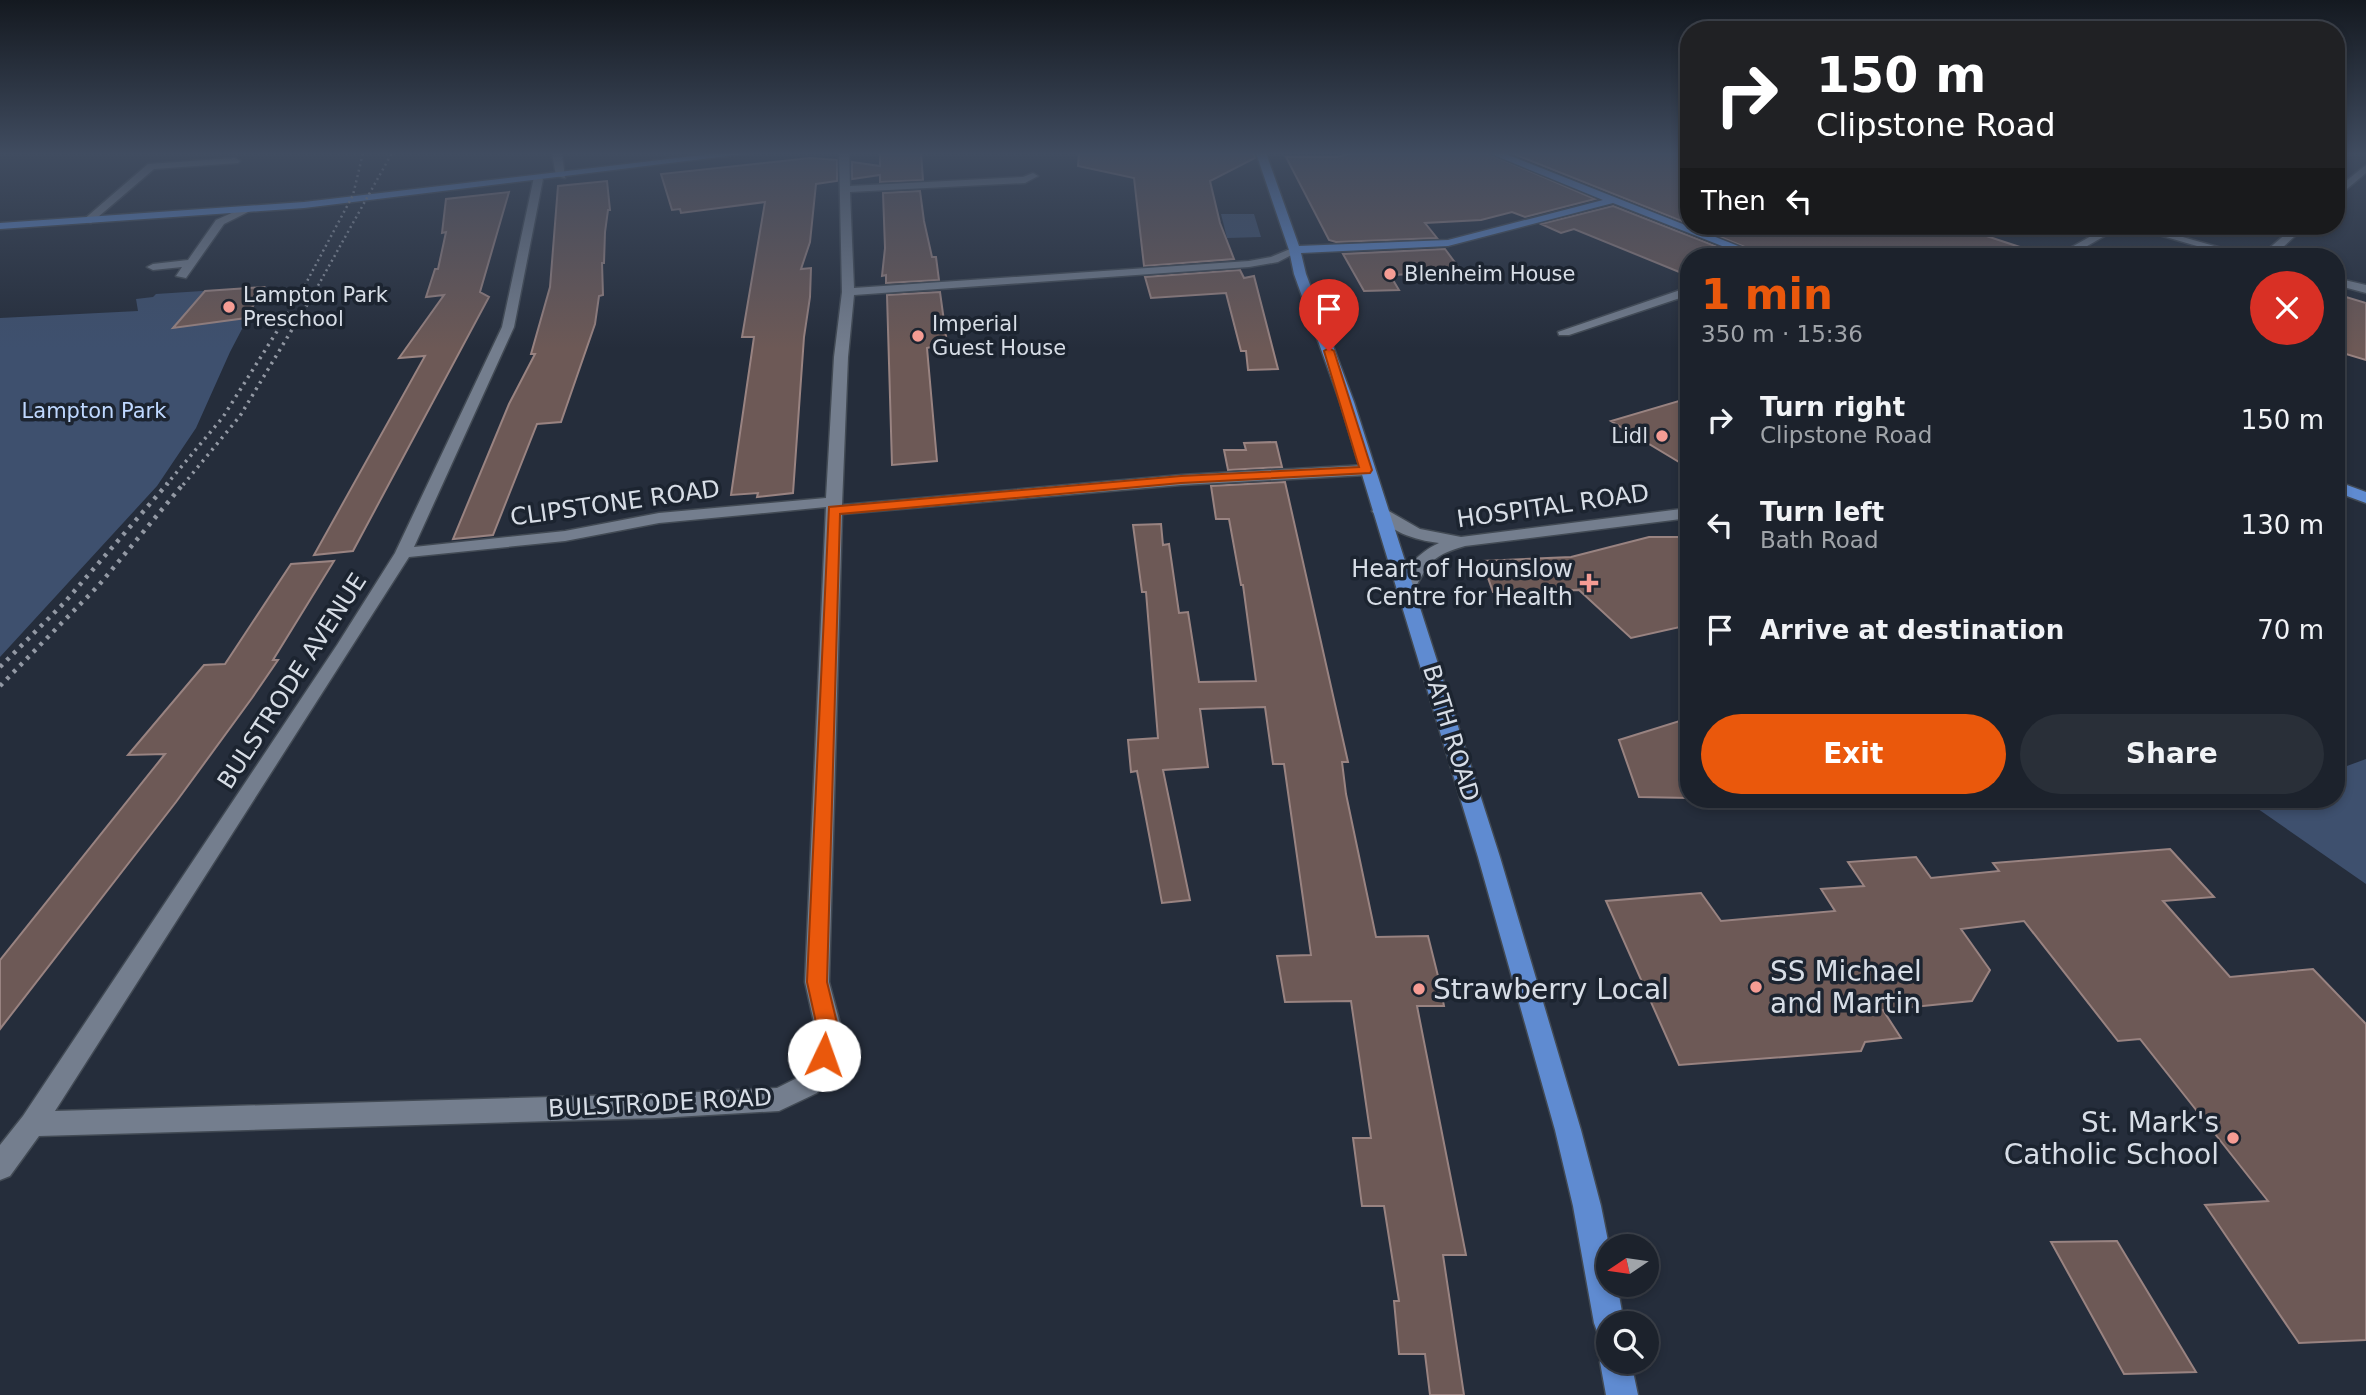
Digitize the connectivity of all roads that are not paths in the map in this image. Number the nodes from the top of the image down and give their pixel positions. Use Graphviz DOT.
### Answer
graph roads {
  1 [pos="90,218"];
  2 [pos="126,218"];
  3 [pos="229,218"];
  4 [pos="530,218"];
  5 [pos="847,218"];
  6 [pos="1284,218"];
  7 [pos="1544,218"];
  8 [pos="1660,218"];
  9 [pos="87,221"];
  10 [pos="0,226"];
  11 [pos="1680,226"];
  12 [pos="1704,235"];
  13 [pos="2101,235"];
  14 [pos="2166,235"];
  15 [pos="2291,235"];
  16 [pos="1737,248"];
  17 [pos="2077,248"];
  18 [pos="2214,248"];
  19 [pos="2275,248"];
  20 [pos="1295,250"];
  21 [pos="189,263"];
  22 [pos="153,267"];
  23 [pos="182,276"];
  24 [pos="2345,283"];
  25 [pos="2366,289"];
  26 [pos="848,292"];
  27 [pos="1680,294"];
  28 [pos="1564,332"];
  29 [pos="1366,470"];
  30 [pos="1205,474"];
  31 [pos="1181,480"];
  32 [pos="2345,490"];
  33 [pos="2366,498"];
  34 [pos="834,506"];
  35 [pos="1380,511"];
  36 [pos="1680,514"];
  37 [pos="1463,541"];
  38 [pos="402,552"];
  39 [pos="1405,591"];
  40 [pos="32,1124"];
  41 [pos="0,1167"];
  42 [pos="1607,1311"];
  43 [pos="1618,1374"];
  44 [pos="1622,1395"];
  1 -- 9 [label="street"];
  2 -- 9 [label="main road"];
  3 -- 21 [label="street"];
  4 -- 38 [label="street, BULSTRODE AVENUE"];
  5 -- 26 [label="street, BULSTRODE ROAD"];
  6 -- 20 [label="main road, BATH ROAD"];
  7 -- 20 [label="main road"];
  8 -- 11 [label="main road"];
  9 -- 10 [label="main road"];
  12 -- 16 [label="main road"];
  13 -- 17 [label="street"];
  14 -- 18 [label="street"];
  15 -- 19 [label="street"];
  20 -- 26 [label="street"];
  20 -- 29 [label="main road, BATH ROAD"];
  21 -- 22 [label="street"];
  21 -- 23 [label="street"];
  24 -- 25 [label="street"];
  26 -- 34 [label="street, BULSTRODE ROAD"];
  27 -- 28 [label="street"];
  29 -- 31 [label="street, CLIPSTONE ROAD"];
  29 -- 35 [label="main road, BATH ROAD"];
  30 -- 31 [label="street, CLIPSTONE ROAD"];
  31 -- 34 [label="street, CLIPSTONE ROAD"];
  32 -- 33 [label="main road"];
  34 -- 38 [label="street, CLIPSTONE ROAD"];
  34 -- 40 [label="street, BULSTRODE ROAD"];
  35 -- 37 [label="street"];
  35 -- 39 [label="main road, BATH ROAD"];
  36 -- 37 [label="street, HOSPITAL ROAD"];
  37 -- 39 [label="street, HOSPITAL ROAD"];
  38 -- 40 [label="street, BULSTRODE AVENUE"];
  39 -- 42 [label="main road, BATH ROAD"];
  40 -- 41 [label="street, BULSTRODE AVENUE"];
  43 -- 44 [label="main road"];
}
